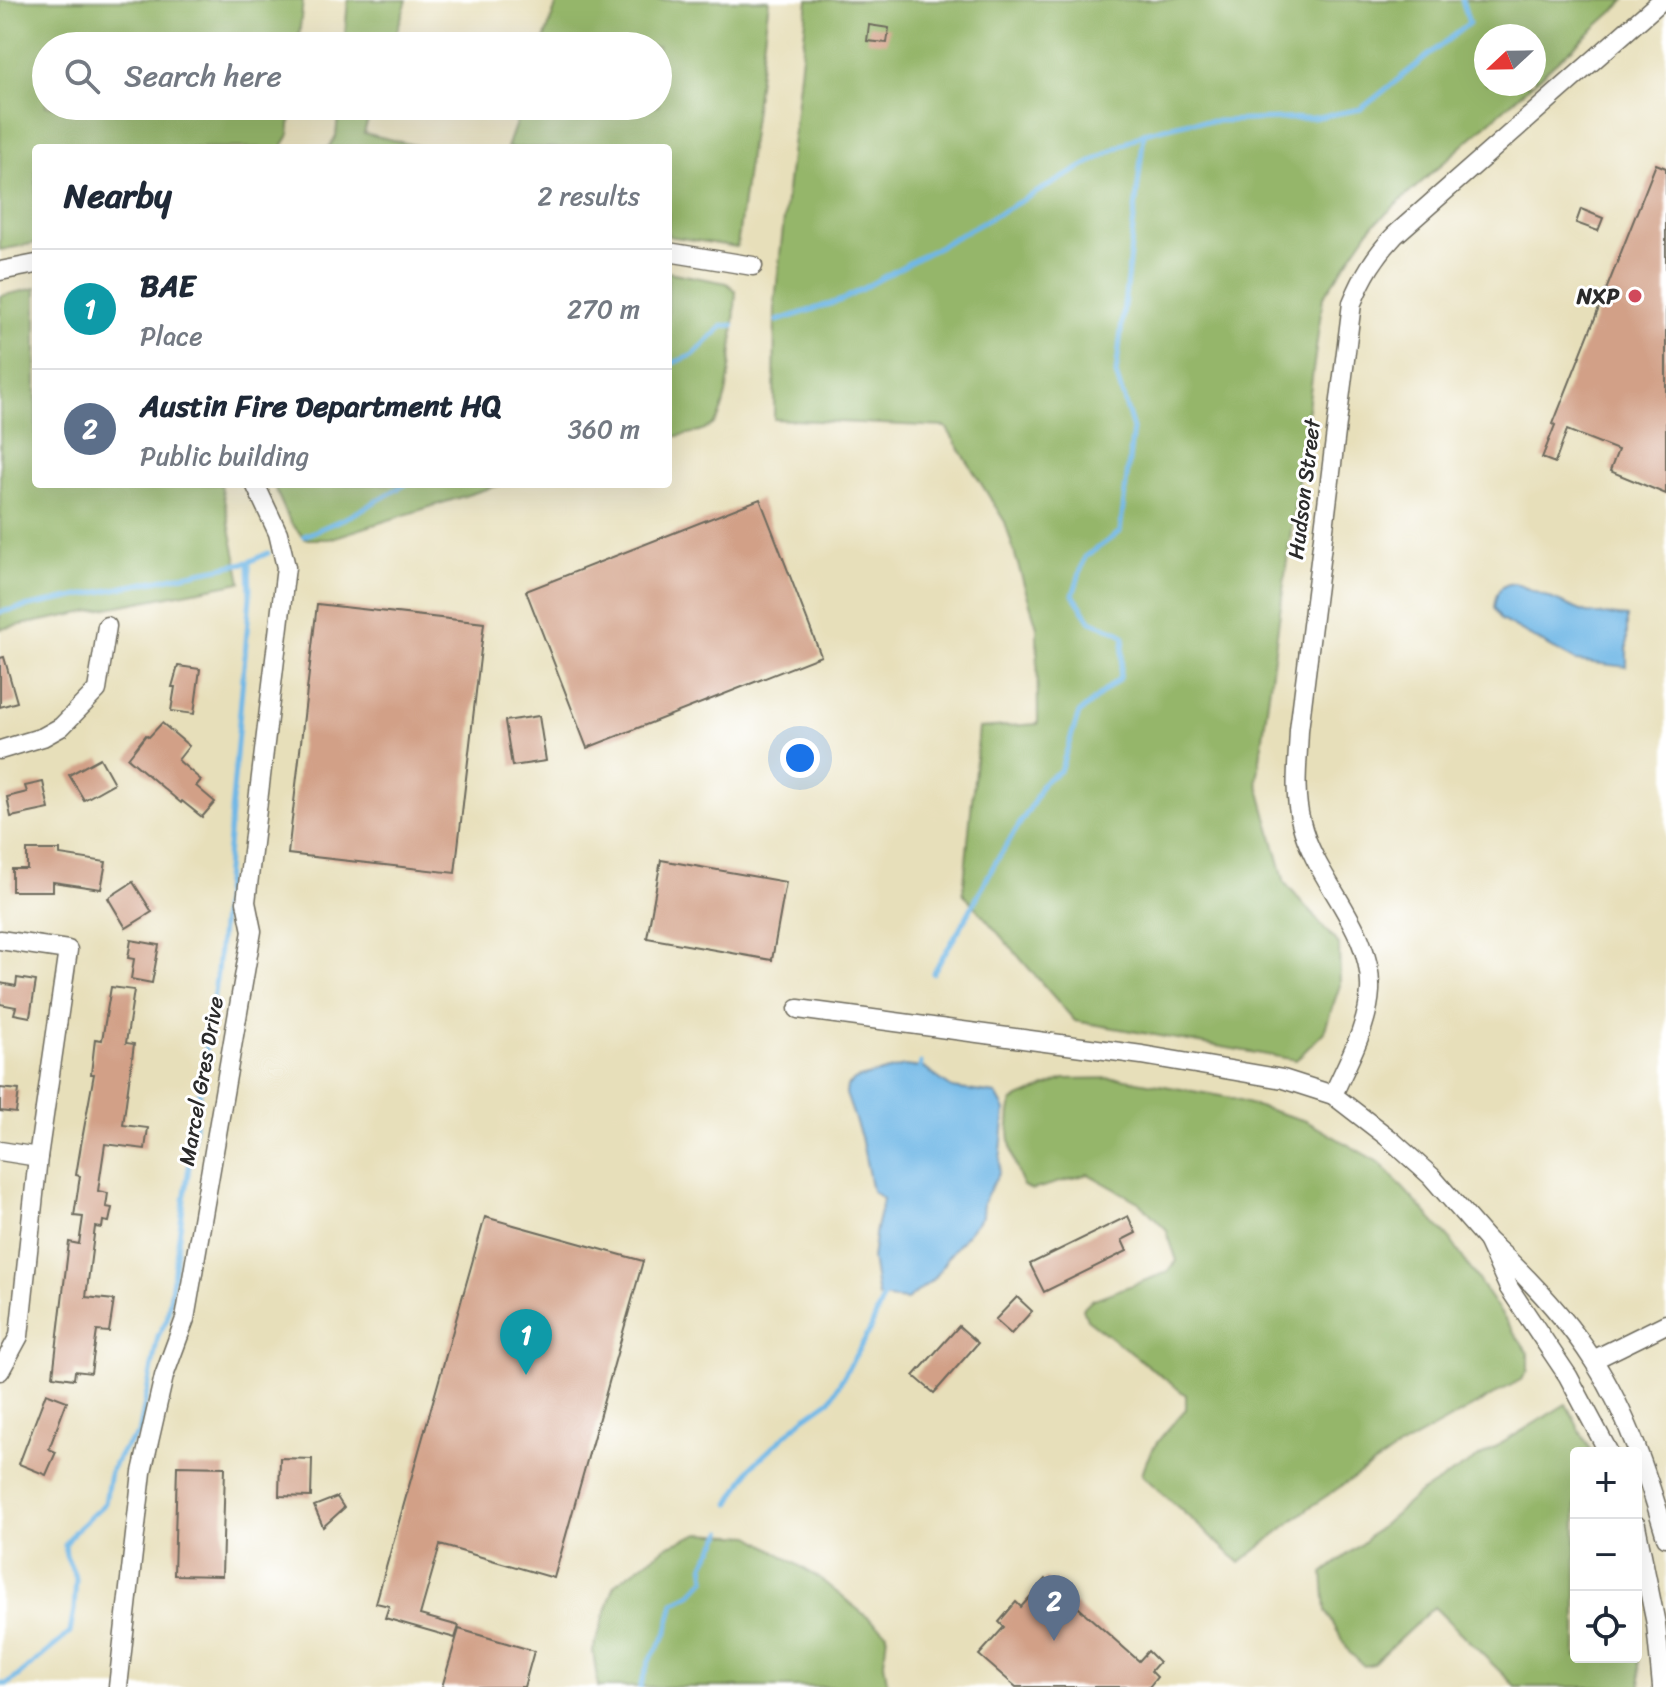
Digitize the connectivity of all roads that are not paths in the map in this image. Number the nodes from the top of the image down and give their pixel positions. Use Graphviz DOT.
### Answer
graph roads {
  1 [pos="1662,0"];
  2 [pos="672,253"];
  3 [pos="32,265"];
  4 [pos="753,266"];
  5 [pos="0,271"];
  6 [pos="257,488"];
  7 [pos="107,626"];
  8 [pos="0,750"];
  9 [pos="0,940"];
  10 [pos="798,1009"];
  11 [pos="1333,1095"];
  12 [pos="0,1151"];
  13 [pos="38,1157"];
  14 [pos="1487,1240"];
  15 [pos="1666,1324"];
  16 [pos="1593,1360"];
  17 [pos="0,1371"];
  18 [pos="1606,1447"];
  19 [pos="1666,1537"];
  20 [pos="1642,1555"];
  21 [pos="118,1687"];
  22 [pos="1662,1687"];
  1 -- 11 [label="street, Hudson Street"];
  2 -- 4 [label="street"];
  3 -- 5 [label="street"];
  6 -- 21 [label="street, Marcel Gres Drive"];
  7 -- 8 [label="street"];
  9 -- 13 [label="street"];
  10 -- 11 [label="street"];
  11 -- 14 [label="street"];
  12 -- 13 [label="street"];
  13 -- 17 [label="street"];
  14 -- 16 [label="street"];
  14 -- 18 [label="street"];
  15 -- 16 [label="street"];
  16 -- 19 [label="street"];
  20 -- 22 [label="street"];
}
